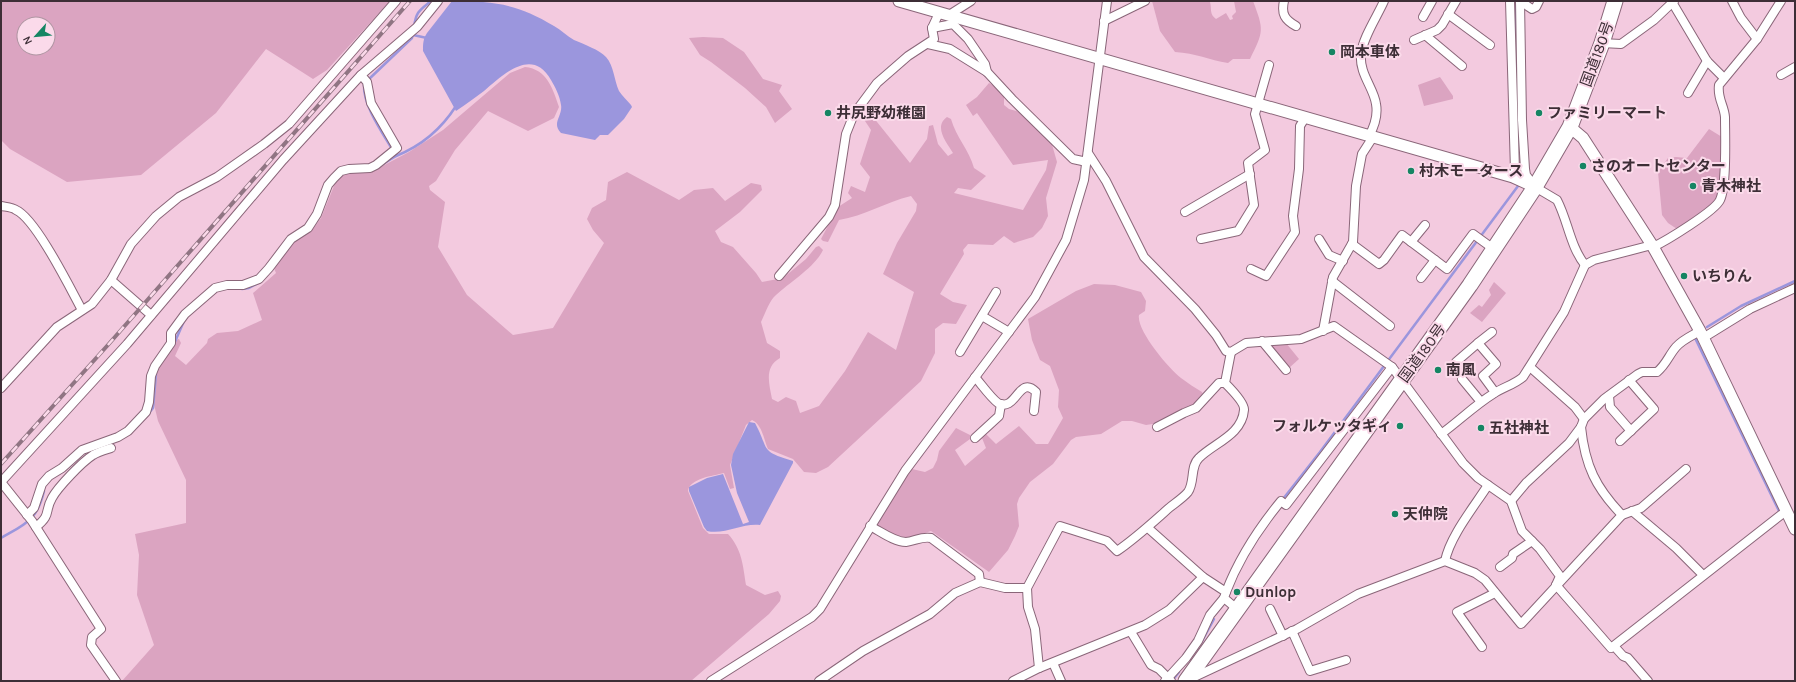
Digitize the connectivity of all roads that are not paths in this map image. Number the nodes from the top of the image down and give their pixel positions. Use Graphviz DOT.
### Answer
graph roads {
  1 [pos="396,1"];
  2 [pos="438,1"];
  3 [pos="899,1"];
  4 [pos="971,1"];
  5 [pos="1107,1"];
  6 [pos="1145,1"];
  7 [pos="1284,1"];
  8 [pos="1384,1"];
  9 [pos="1432,1"];
  10 [pos="1456,1"];
  11 [pos="1510,1"];
  12 [pos="1520,1"];
  13 [pos="1540,1"];
  14 [pos="1615,1"];
  15 [pos="1732,1"];
  16 [pos="1781,1"];
  17 [pos="1673,2"];
  18 [pos="1515,10"];
  19 [pos="944,14"];
  20 [pos="1448,14"];
  21 [pos="1423,17"];
  22 [pos="1104,21"];
  23 [pos="1296,26"];
  24 [pos="932,28"];
  25 [pos="1425,35"];
  26 [pos="1757,39"];
  27 [pos="1414,40"];
  28 [pos="1602,43"];
  29 [pos="928,44"];
  30 [pos="1490,45"];
  31 [pos="1100,59"];
  32 [pos="1708,61"];
  33 [pos="1269,65"];
  34 [pos="1462,66"];
  35 [pos="1795,67"];
  36 [pos="987,72"];
  37 [pos="1781,75"];
  38 [pos="1724,78"];
  39 [pos="365,79"];
  40 [pos="1517,85"];
  41 [pos="1688,93"];
  42 [pos="1258,105"];
  43 [pos="1304,118"];
  44 [pos="1570,128"];
  45 [pos="1371,137"];
  46 [pos="1088,153"];
  47 [pos="1087,162"];
  48 [pos="1250,174"];
  49 [pos="1522,181"];
  50 [pos="1,206"];
  51 [pos="1185,212"];
  52 [pos="1425,224"];
  53 [pos="1201,239"];
  54 [pos="1319,239"];
  55 [pos="1411,242"];
  56 [pos="1486,243"];
  57 [pos="1352,244"];
  58 [pos="1652,246"];
  59 [pos="1435,260"];
  60 [pos="1343,262"];
  61 [pos="1585,265"];
  62 [pos="1251,269"];
  63 [pos="779,276"];
  64 [pos="1421,278"];
  65 [pos="111,280"];
  66 [pos="1332,281"];
  67 [pos="1795,288"];
  68 [pos="996,292"];
  69 [pos="82,310"];
  70 [pos="151,315"];
  71 [pos="982,316"];
  72 [pos="1390,326"];
  73 [pos="1323,331"];
  74 [pos="1009,332"];
  75 [pos="1492,332"];
  76 [pos="1701,335"];
  77 [pos="1262,341"];
  78 [pos="1478,343"];
  79 [pos="960,352"];
  80 [pos="1231,352"];
  81 [pos="1456,362"];
  82 [pos="1392,367"];
  83 [pos="1530,367"];
  84 [pos="1286,370"];
  85 [pos="974,377"];
  86 [pos="1462,379"];
  87 [pos="1402,380"];
  88 [pos="1629,380"];
  89 [pos="1226,382"];
  90 [pos="1,387"];
  91 [pos="1494,393"];
  92 [pos="1609,396"];
  93 [pos="1481,402"];
  94 [pos="1001,404"];
  95 [pos="1034,411"];
  96 [pos="1584,419"];
  97 [pos="1157,427"];
  98 [pos="1581,427"];
  99 [pos="1631,431"];
  100 [pos="1441,434"];
  101 [pos="975,438"];
  102 [pos="1620,441"];
  103 [pos="111,448"];
  104 [pos="1686,469"];
  105 [pos="1488,485"];
  106 [pos="1511,501"];
  107 [pos="1786,510"];
  108 [pos="1632,511"];
  109 [pos="1622,515"];
  110 [pos="31,520"];
  111 [pos="870,526"];
  112 [pos="1148,528"];
  113 [pos="1795,529"];
  114 [pos="1532,541"];
  115 [pos="1445,561"];
  116 [pos="1500,567"];
  117 [pos="1702,574"];
  118 [pos="1203,577"];
  119 [pos="980,582"];
  120 [pos="1556,585"];
  121 [pos="1027,588"];
  122 [pos="1495,593"];
  123 [pos="1225,595"];
  124 [pos="1237,609"];
  125 [pos="1270,609"];
  126 [pos="1292,631"];
  127 [pos="1131,632"];
  128 [pos="1283,636"];
  129 [pos="1614,646"];
  130 [pos="1482,647"];
  131 [pos="1346,660"];
  132 [pos="1053,663"];
  133 [pos="1039,668"];
  134 [pos="1168,680"];
  135 [pos="116,681"];
  136 [pos="711,681"];
  137 [pos="819,681"];
  138 [pos="1013,681"];
  139 [pos="1061,681"];
  140 [pos="1186,681"];
  141 [pos="1648,681"];
  1 -- 65 [label="street"];
  2 -- 39 [label="street"];
  3 -- 19 [label="street"];
  4 -- 19 [label="street"];
  5 -- 22 [label="street"];
  6 -- 22 [label="street"];
  7 -- 23 [label="street"];
  8 -- 45 [label="street"];
  9 -- 21 [label="street"];
  10 -- 20 [label="street"];
  11 -- 18 [label="street"];
  12 -- 13 [label="street"];
  12 -- 18 [label="street"];
  14 -- 28 [label="highway, 国道180号"];
  15 -- 26 [label="street"];
  16 -- 26 [label="street"];
  17 -- 28 [label="street"];
  17 -- 32 [label="street"];
  18 -- 40 [label="street"];
  19 -- 24 [label="street"];
  19 -- 31 [label="street"];
  20 -- 25 [label="street"];
  20 -- 30 [label="street"];
  22 -- 31 [label="street"];
  24 -- 29 [label="street"];
  24 -- 36 [label="street"];
  25 -- 27 [label="street"];
  25 -- 34 [label="street"];
  26 -- 38 [label="street"];
  28 -- 44 [label="highway, 国道180号"];
  29 -- 36 [label="street"];
  29 -- 63 [label="street"];
  31 -- 42 [label="street"];
  31 -- 46 [label="street"];
  32 -- 38 [label="street"];
  32 -- 41 [label="street"];
  33 -- 42 [label="street"];
  35 -- 37 [label="street"];
  36 -- 47 [label="street"];
  38 -- 58 [label="street"];
  39 -- 70 [label="street"];
  39 -- 110 [label="street"];
  40 -- 49 [label="street"];
  40 -- 49 [label="street"];
  42 -- 43 [label="street"];
  42 -- 48 [label="street"];
  43 -- 45 [label="street"];
  43 -- 62 [label="street"];
  44 -- 49 [label="highway, 国道180号"];
  44 -- 58 [label="street"];
  45 -- 49 [label="street"];
  45 -- 57 [label="street"];
  46 -- 47 [label="street"];
  46 -- 80 [label="street"];
  47 -- 74 [label="street"];
  48 -- 51 [label="street"];
  48 -- 53 [label="street"];
  49 -- 56 [label="highway, 国道180号"];
  49 -- 61 [label="street"];
  50 -- 69 [label="street"];
  52 -- 55 [label="street"];
  54 -- 60 [label="street"];
  55 -- 57 [label="street"];
  55 -- 59 [label="street"];
  56 -- 59 [label="street"];
  56 -- 87 [label="highway, 国道180号"];
  57 -- 60 [label="street"];
  58 -- 61 [label="street"];
  58 -- 76 [label="street"];
  59 -- 64 [label="street"];
  60 -- 66 [label="street"];
  61 -- 83 [label="street"];
  65 -- 69 [label="street"];
  65 -- 70 [label="street"];
  66 -- 72 [label="street"];
  66 -- 73 [label="street"];
  67 -- 76 [label="street"];
  68 -- 71 [label="street"];
  69 -- 90 [label="street"];
  70 -- 110 [label="street"];
  71 -- 74 [label="street"];
  71 -- 79 [label="street"];
  73 -- 77 [label="street"];
  73 -- 82 [label="street"];
  74 -- 85 [label="street"];
  75 -- 78 [label="street"];
  76 -- 88 [label="street"];
  76 -- 107 [label="street"];
  77 -- 80 [label="street"];
  77 -- 84 [label="street"];
  78 -- 81 [label="street"];
  78 -- 91 [label="street"];
  80 -- 89 [label="street"];
  82 -- 87 [label="street"];
  82 -- 123 [label="street"];
  83 -- 91 [label="street"];
  83 -- 96 [label="street"];
  85 -- 94 [label="street"];
  85 -- 111 [label="street"];
  86 -- 93 [label="street"];
  87 -- 100 [label="street"];
  87 -- 124 [label="highway, 国道180号"];
  88 -- 92 [label="street"];
  88 -- 99 [label="street"];
  89 -- 97 [label="street"];
  89 -- 112 [label="street"];
  91 -- 93 [label="street"];
  92 -- 96 [label="street"];
  92 -- 99 [label="street"];
  93 -- 100 [label="street"];
  94 -- 95 [label="street"];
  94 -- 101 [label="street"];
  96 -- 98 [label="street"];
  98 -- 106 [label="street"];
  98 -- 109 [label="street"];
  99 -- 102 [label="street"];
  100 -- 105 [label="street"];
  103 -- 110 [label="street"];
  104 -- 108 [label="street"];
  105 -- 106 [label="street"];
  105 -- 115 [label="street"];
  106 -- 114 [label="street"];
  107 -- 113 [label="street"];
  107 -- 117 [label="street"];
  108 -- 109 [label="street"];
  108 -- 117 [label="street"];
  109 -- 120 [label="street"];
  110 -- 135 [label="street"];
  111 -- 119 [label="street"];
  111 -- 136 [label="street"];
  112 -- 118 [label="street"];
  112 -- 121 [label="street"];
  114 -- 116 [label="street"];
  114 -- 120 [label="street"];
  115 -- 122 [label="street"];
  115 -- 126 [label="street"];
  117 -- 129 [label="street"];
  118 -- 123 [label="street"];
  118 -- 127 [label="street"];
  119 -- 121 [label="street"];
  119 -- 137 [label="street"];
  120 -- 122 [label="street"];
  120 -- 129 [label="street"];
  121 -- 133 [label="street"];
  122 -- 130 [label="street"];
  123 -- 124 [label="street"];
  123 -- 134 [label="street"];
  124 -- 140 [label="highway, 国道180号"];
  125 -- 128 [label="street"];
  126 -- 128 [label="street"];
  126 -- 131 [label="street"];
  127 -- 132 [label="street"];
  127 -- 134 [label="street"];
  128 -- 140 [label="street"];
  129 -- 141 [label="street"];
  132 -- 133 [label="street"];
  132 -- 139 [label="street"];
  133 -- 138 [label="street"];
}
